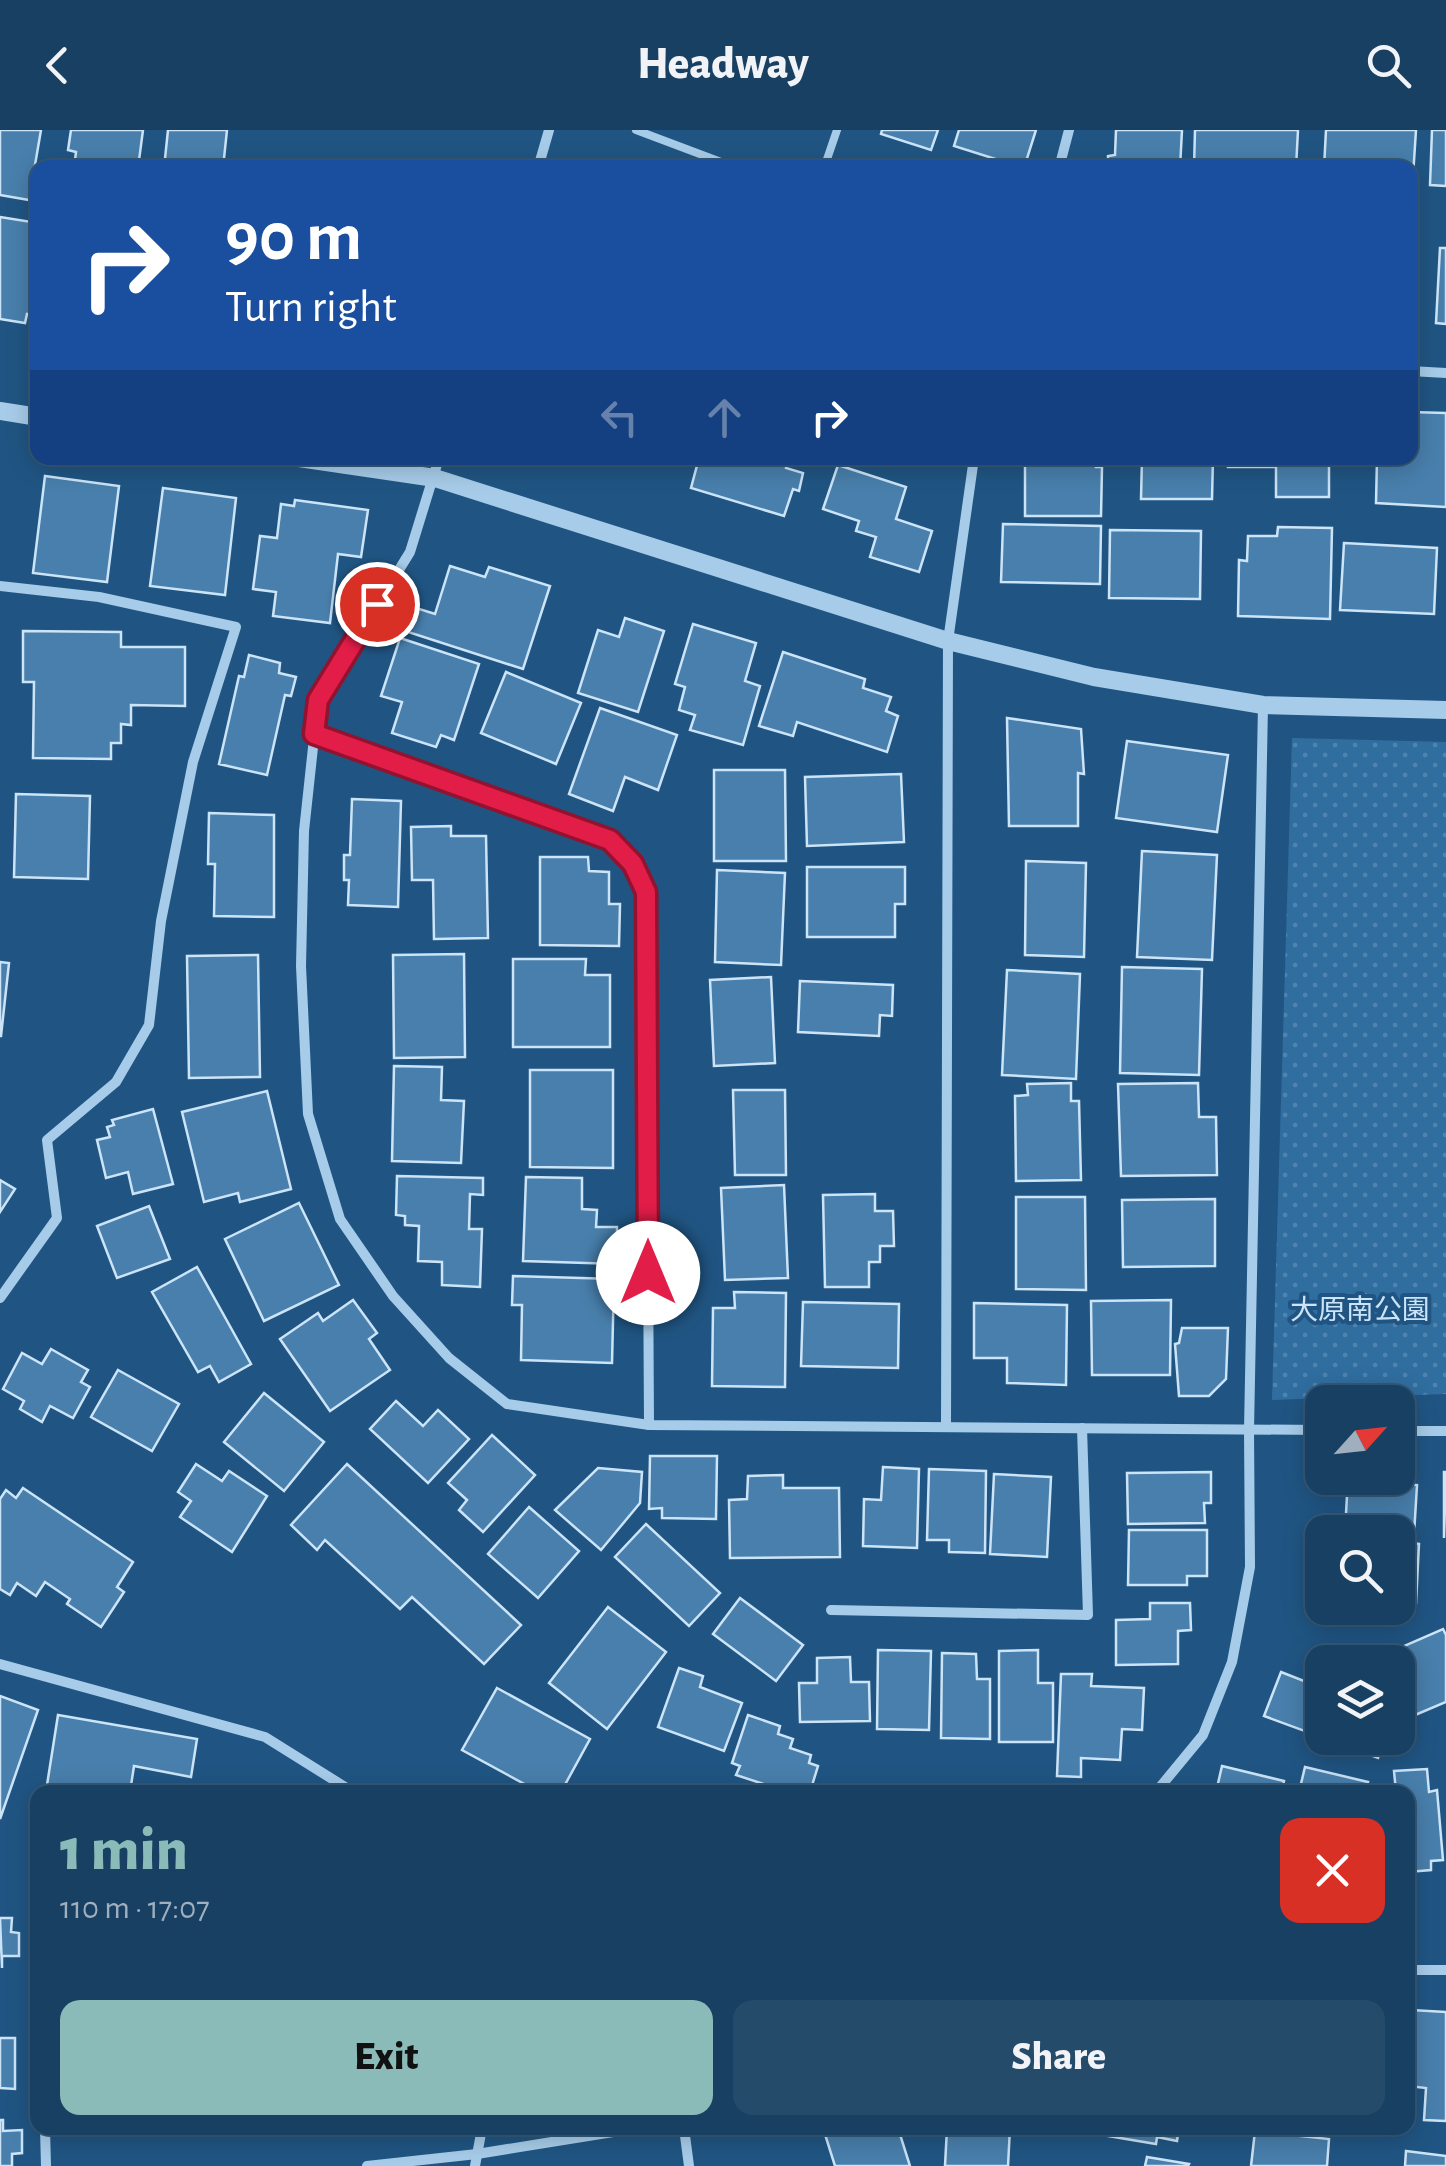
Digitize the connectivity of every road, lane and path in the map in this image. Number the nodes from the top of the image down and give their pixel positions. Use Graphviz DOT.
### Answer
graph roads {
  1 [pos="549,130"];
  2 [pos="636,130"];
  3 [pos="836,130"];
  4 [pos="1069,130"];
  5 [pos="540,160"];
  6 [pos="716,160"];
  7 [pos="827,160"];
  8 [pos="1060,160"];
  9 [pos="1418,372"];
  10 [pos="1446,372"];
  11 [pos="0,412"];
  12 [pos="30,416"];
  13 [pos="347,465"];
  14 [pos="438,465"];
  15 [pos="973,465"];
  16 [pos="435,478"];
  17 [pos="0,586"];
  18 [pos="948,640"];
  19 [pos="1263,704"];
  20 [pos="1446,710"];
  21 [pos="314,734"];
  22 [pos="0,1298"];
  23 [pos="649,1425"];
  24 [pos="946,1427"];
  25 [pos="1082,1428"];
  26 [pos="1249,1430"];
  27 [pos="1305,1430"];
  28 [pos="1415,1431"];
  29 [pos="1446,1431"];
  30 [pos="830,1610"];
  31 [pos="0,1664"];
  32 [pos="342,1785"];
  33 [pos="1162,1785"];
  34 [pos="1415,1970"];
  35 [pos="1446,1970"];
  36 [pos="46,2135"];
  37 [pos="481,2135"];
  38 [pos="603,2135"];
  39 [pos="685,2135"];
  40 [pos="476,2160"];
  41 [pos="46,2166"];
  42 [pos="368,2166"];
  43 [pos="688,2166"];
  1 -- 5 [label="street"];
  2 -- 6 [label="lane"];
  3 -- 7 [label="lane"];
  4 -- 8 [label="street"];
  9 -- 10 [label="street"];
  11 -- 12 [label="street"];
  13 -- 16 [label="street"];
  14 -- 16 [label="street"];
  15 -- 18 [label="street"];
  16 -- 18 [label="street"];
  16 -- 21 [label="street"];
  17 -- 22 [label="street"];
  18 -- 19 [label="street"];
  18 -- 24 [label="street"];
  19 -- 20 [label="street"];
  19 -- 26 [label="street"];
  21 -- 23 [label="street"];
  21 -- 23 [label="street"];
  23 -- 24 [label="street"];
  24 -- 25 [label="street"];
  25 -- 26 [label="street"];
  25 -- 30 [label="street"];
  26 -- 27 [label="street"];
  26 -- 33 [label="street"];
  28 -- 29 [label="street"];
  31 -- 32 [label="street"];
  34 -- 35 [label="street"];
  36 -- 41 [label="street"];
  37 -- 40 [label="street"];
  38 -- 40 [label="street"];
  39 -- 43 [label="street"];
  40 -- 42 [label="street"];
}
